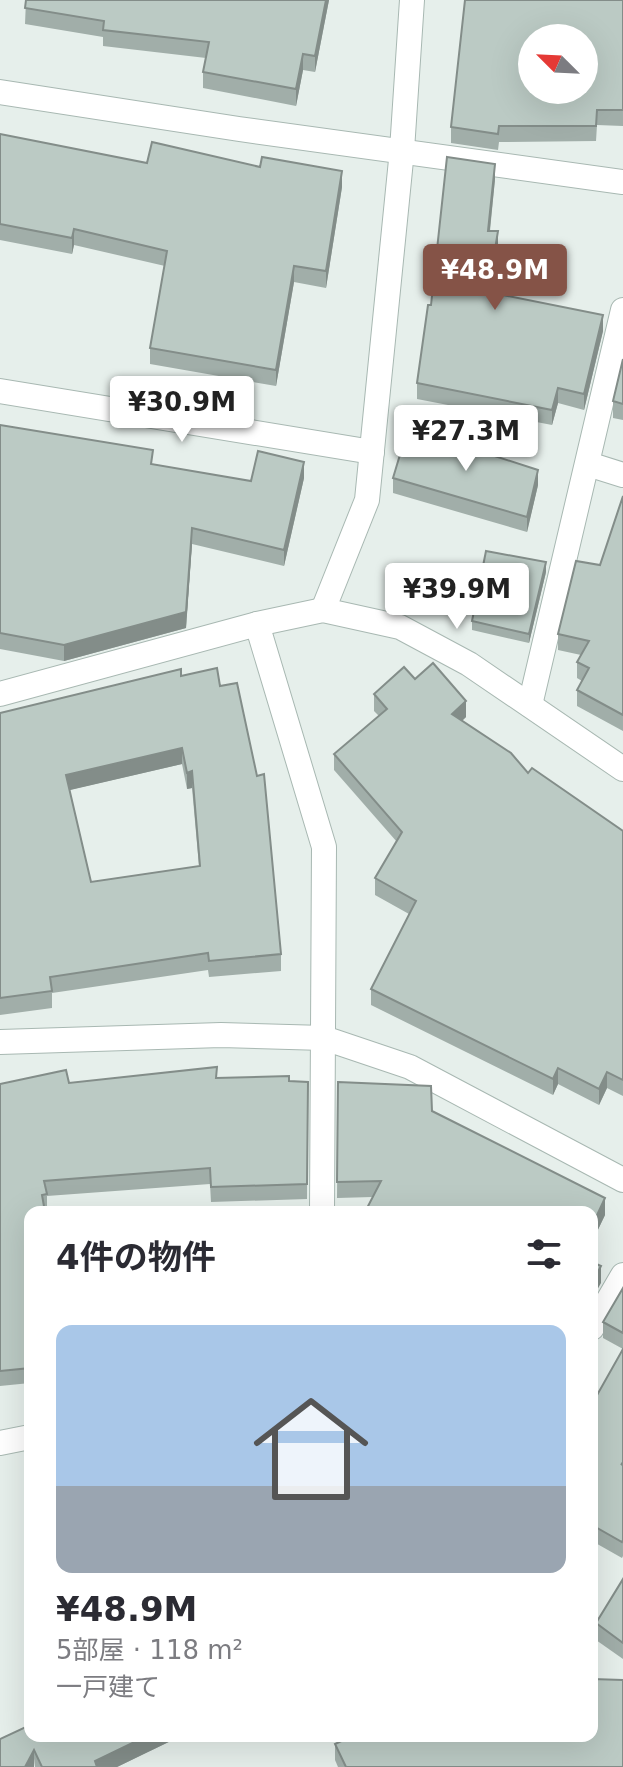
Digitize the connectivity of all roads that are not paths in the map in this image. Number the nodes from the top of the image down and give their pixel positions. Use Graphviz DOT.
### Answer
graph roads {
  1 [pos="412,0"];
  2 [pos="0,92"];
  3 [pos="402,150"];
  4 [pos="623,182"];
  5 [pos="623,310"];
  6 [pos="0,391"];
  7 [pos="372,452"];
  8 [pos="588,464"];
  9 [pos="623,475"];
  10 [pos="323,610"];
  11 [pos="257,624"];
  12 [pos="0,694"];
  13 [pos="530,705"];
  14 [pos="623,769"];
  15 [pos="324,1038"];
  16 [pos="0,1042"];
  17 [pos="623,1180"];
  18 [pos="322,1206"];
  19 [pos="623,1275"];
  20 [pos="598,1318"];
  21 [pos="24,1438"];
  22 [pos="0,1443"];
  1 -- 3 [label="street"];
  2 -- 3 [label="street"];
  3 -- 4 [label="street"];
  3 -- 7 [label="street"];
  5 -- 8 [label="street"];
  6 -- 7 [label="street"];
  7 -- 10 [label="street"];
  8 -- 9 [label="street"];
  8 -- 13 [label="street"];
  10 -- 11 [label="street"];
  10 -- 13 [label="street"];
  11 -- 12 [label="street"];
  11 -- 15 [label="street"];
  13 -- 14 [label="street"];
  15 -- 16 [label="street"];
  15 -- 17 [label="street"];
  15 -- 18 [label="street"];
  19 -- 20 [label="street"];
  21 -- 22 [label="street"];
}
